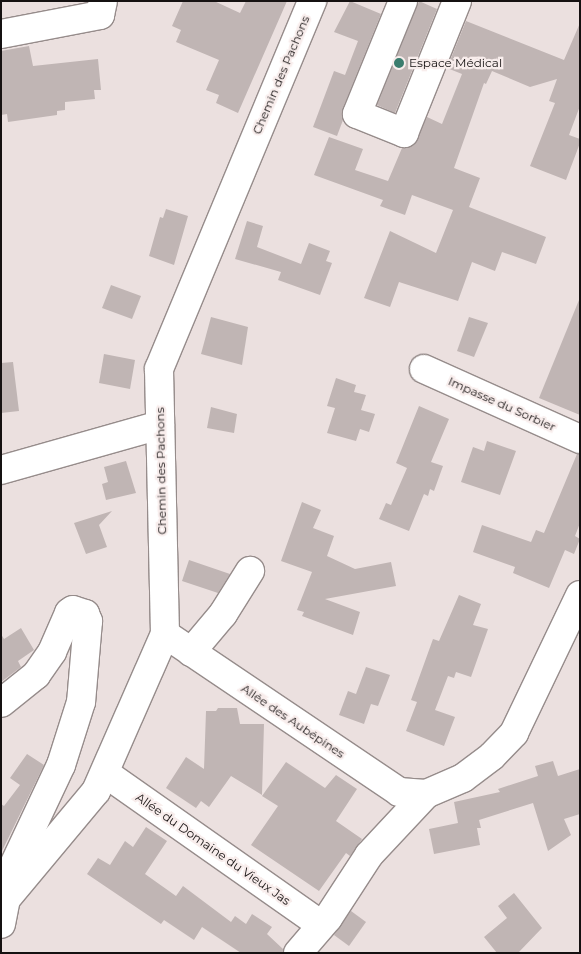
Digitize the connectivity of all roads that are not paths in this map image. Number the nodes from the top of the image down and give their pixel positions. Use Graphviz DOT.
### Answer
graph roads {
  1 [pos="103,1"];
  2 [pos="312,1"];
  3 [pos="403,1"];
  4 [pos="457,1"];
  5 [pos="1,34"];
  6 [pos="424,369"];
  7 [pos="160,425"];
  8 [pos="580,439"];
  9 [pos="1,470"];
  10 [pos="250,571"];
  11 [pos="580,595"];
  12 [pos="165,634"];
  13 [pos="191,652"];
  14 [pos="1,703"];
  15 [pos="104,773"];
  16 [pos="426,794"];
  17 [pos="3,904"];
  18 [pos="321,925"];
  19 [pos="298,953"];
  1 -- 5 [label="street"];
  2 -- 7 [label="street, Chemin des Pachons"];
  3 -- 4 [label="street"];
  6 -- 8 [label="street, Impasse du Sorbier"];
  7 -- 9 [label="street"];
  7 -- 12 [label="street, Chemin des Pachons"];
  10 -- 13 [label="street"];
  11 -- 16 [label="street"];
  12 -- 13 [label="street, Allée des Aubépines"];
  12 -- 15 [label="street, Chemin des Pachons"];
  13 -- 16 [label="street, Allée des Aubépines"];
  14 -- 17 [label="street"];
  15 -- 17 [label="street, Chemin des Pachons"];
  15 -- 18 [label="street, Allée du Domaine du Vieux Jas"];
  16 -- 18 [label="street"];
  18 -- 19 [label="street"];
}
